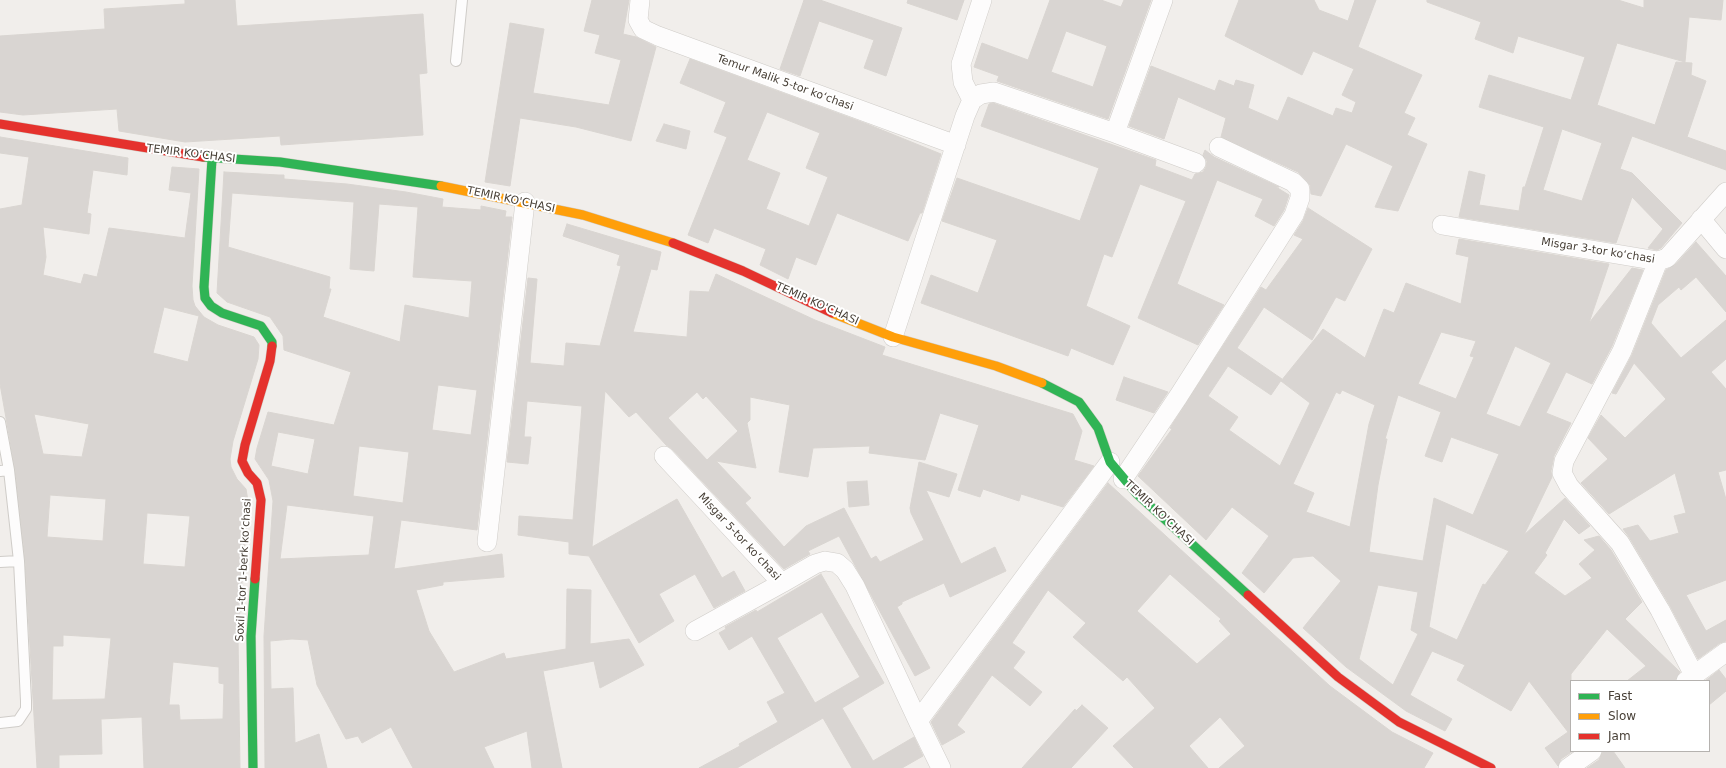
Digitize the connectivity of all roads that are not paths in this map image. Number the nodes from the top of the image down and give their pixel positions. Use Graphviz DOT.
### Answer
graph roads {
  1 [pos="462,0"];
  2 [pos="640,0"];
  3 [pos="982,0"];
  4 [pos="1163,0"];
  5 [pos="456,61"];
  6 [pos="972,100"];
  7 [pos="0,124"];
  8 [pos="1115,133"];
  9 [pos="956,145"];
  10 [pos="1219,148"];
  11 [pos="212,159"];
  12 [pos="1196,163"];
  13 [pos="1726,192"];
  14 [pos="525,202"];
  15 [pos="1701,219"];
  16 [pos="1442,225"];
  17 [pos="1726,249"];
  18 [pos="1658,261"];
  19 [pos="893,336"];
  20 [pos="0,422"];
  21 [pos="664,456"];
  22 [pos="1110,462"];
  23 [pos="5,471"];
  24 [pos="1123,479"];
  25 [pos="487,542"];
  26 [pos="19,561"];
  27 [pos="0,562"];
  28 [pos="782,583"];
  29 [pos="695,631"];
  30 [pos="1726,652"];
  31 [pos="1690,678"];
  32 [pos="918,721"];
  33 [pos="0,723"];
  34 [pos="1591,752"];
  35 [pos="934,766"];
  36 [pos="253,768"];
  37 [pos="1491,768"];
  38 [pos="1568,768"];
  1 -- 5 [label="lane"];
  2 -- 9 [label="street, Temur Malik 5-tor koʻchasi"];
  3 -- 6 [label="street"];
  4 -- 8 [label="street"];
  6 -- 8 [label="street"];
  6 -- 9 [label="street"];
  7 -- 11 [label="street, TEMIR KO'CHASI"];
  8 -- 12 [label="street"];
  9 -- 19 [label="street"];
  10 -- 24 [label="street"];
  11 -- 14 [label="street, TEMIR KO'CHASI"];
  11 -- 36 [label="street, Soxil 1-tor 1-berk koʻchasi"];
  13 -- 15 [label="street, Misgar 3-tor koʻchasi"];
  14 -- 19 [label="street, TEMIR KO'CHASI"];
  14 -- 25 [label="street"];
  15 -- 17 [label="street"];
  15 -- 18 [label="street, Misgar 3-tor koʻchasi"];
  16 -- 18 [label="street, Misgar 3-tor koʻchasi"];
  18 -- 31 [label="street"];
  19 -- 22 [label="street, TEMIR KO'CHASI"];
  20 -- 23 [label="lane"];
  21 -- 28 [label="street, Misgar 5-tor koʻchasi"];
  22 -- 24 [label="street, TEMIR KO'CHASI"];
  22 -- 32 [label="street"];
  23 -- 26 [label="lane"];
  24 -- 37 [label="street, TEMIR KO'CHASI"];
  26 -- 27 [label="lane"];
  26 -- 33 [label="lane"];
  28 -- 29 [label="street"];
  28 -- 32 [label="street, Misgar 5-tor koʻchasi"];
  30 -- 31 [label="street"];
  32 -- 35 [label="street"];
  34 -- 38 [label="street"];
}
